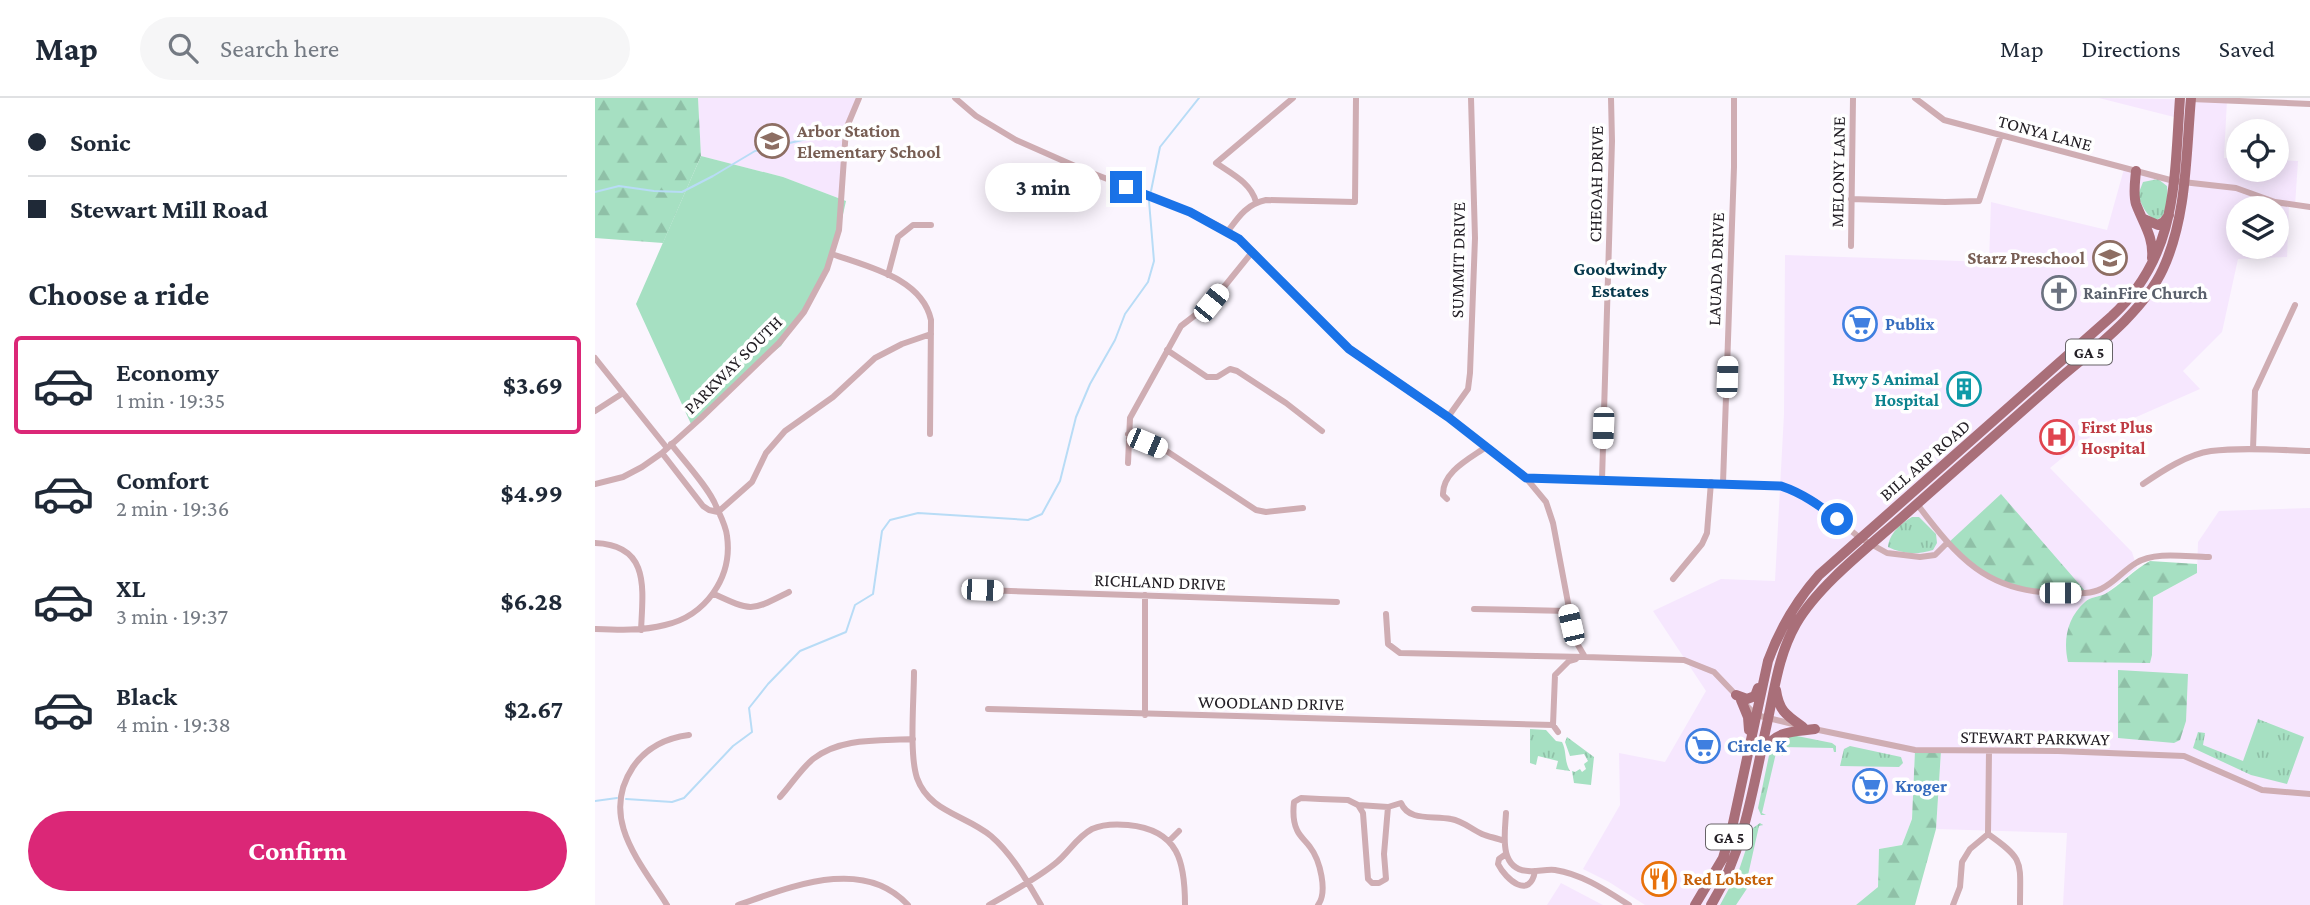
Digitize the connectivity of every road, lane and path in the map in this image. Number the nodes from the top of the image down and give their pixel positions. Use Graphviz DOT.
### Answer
graph roads {
  1 [pos="859,98"];
  2 [pos="955,98"];
  3 [pos="1293,98"];
  4 [pos="1356,98"];
  5 [pos="1471,98"];
  6 [pos="1611,98"];
  7 [pos="1734,98"];
  8 [pos="1853,98"];
  9 [pos="1915,98"];
  10 [pos="2180,98"];
  11 [pos="2191,98"];
  12 [pos="2310,104"];
  13 [pos="2001,135"];
  14 [pos="2136,171"];
  15 [pos="2179,181"];
  16 [pos="1851,199"];
  17 [pos="1256,202"];
  18 [pos="2310,207"];
  19 [pos="2169,213"];
  20 [pos="2144,219"];
  21 [pos="931,225"];
  22 [pos="1228,231"];
  23 [pos="1851,246"];
  24 [pos="1253,251"];
  25 [pos="832,254"];
  26 [pos="2152,267"];
  27 [pos="888,275"];
  28 [pos="2295,305"];
  29 [pos="931,334"];
  30 [pos="1167,350"];
  31 [pos="595,358"];
  32 [pos="623,393"];
  33 [pos="595,411"];
  34 [pos="1448,417"];
  35 [pos="1322,431"];
  36 [pos="930,435"];
  37 [pos="1128,435"];
  38 [pos="1486,447"];
  39 [pos="667,448"];
  40 [pos="2253,449"];
  41 [pos="2310,451"];
  42 [pos="1128,463"];
  43 [pos="1526,478"];
  44 [pos="1602,480"];
  45 [pos="1710,482"];
  46 [pos="1723,483"];
  47 [pos="595,484"];
  48 [pos="2143,484"];
  49 [pos="1447,499"];
  50 [pos="1917,504"];
  51 [pos="1303,508"];
  52 [pos="718,512"];
  53 [pos="1860,538"];
  54 [pos="595,543"];
  55 [pos="1872,544"];
  56 [pos="1947,544"];
  57 [pos="2210,557"];
  58 [pos="1673,579"];
  59 [pos="982,590"];
  60 [pos="789,592"];
  61 [pos="714,594"];
  62 [pos="1145,596"];
  63 [pos="1337,603"];
  64 [pos="1474,609"];
  65 [pos="1568,611"];
  66 [pos="1386,614"];
  67 [pos="595,629"];
  68 [pos="642,630"];
  69 [pos="1585,657"];
  70 [pos="1768,661"];
  71 [pos="914,671"];
  72 [pos="1775,684"];
  73 [pos="1739,698"];
  74 [pos="988,709"];
  75 [pos="1145,715"];
  76 [pos="1756,715"];
  77 [pos="1768,718"];
  78 [pos="1553,725"];
  79 [pos="1803,727"];
  80 [pos="1815,729"];
  81 [pos="1558,732"];
  82 [pos="688,735"];
  83 [pos="913,739"];
  84 [pos="1751,743"];
  85 [pos="1989,751"];
  86 [pos="1759,760"];
  87 [pos="2310,794"];
  88 [pos="780,797"];
  89 [pos="1358,805"];
  90 [pos="1388,807"];
  91 [pos="1506,813"];
  92 [pos="1179,831"];
  93 [pos="1988,834"];
  94 [pos="1169,841"];
  95 [pos="1504,841"];
  96 [pos="1506,854"];
  97 [pos="1535,871"];
  98 [pos="1028,881"];
  99 [pos="667,905"];
  100 [pos="737,905"];
  101 [pos="908,905"];
  102 [pos="989,905"];
  103 [pos="1041,905"];
  104 [pos="1185,905"];
  105 [pos="1318,905"];
  106 [pos="1629,905"];
  107 [pos="1695,905"];
  108 [pos="1711,905"];
  109 [pos="1953,905"];
  110 [pos="2020,905"];
  1 -- 25 [label="street, PARKWAY SOUTH"];
  2 -- 22 [label="street"];
  3 -- 17 [label="street"];
  4 -- 17 [label="street"];
  5 -- 34 [label="street, SUMMIT DRIVE"];
  6 -- 44 [label="street, CHEOAH DRIVE"];
  7 -- 46 [label="street, LAUADA DRIVE"];
  8 -- 16 [label="street, MELONY LANE"];
  9 -- 13 [label="street, TONYA LANE"];
  10 -- 15 [label="main road, BILL ARP ROAD / GA 5"];
  11 -- 12 [label="street"];
  11 -- 15 [label="main road, BILL ARP ROAD / GA 5"];
  13 -- 14 [label="street, TONYA LANE"];
  13 -- 16 [label="street"];
  14 -- 15 [label="street, TONYA LANE"];
  14 -- 20 [label="main road"];
  15 -- 18 [label="street, TONYA LANE"];
  15 -- 19 [label="main road, BILL ARP ROAD / GA 5"];
  15 -- 50 [label="main road, BILL ARP ROAD / GA 5"];
  16 -- 23 [label="street, MELONY LANE"];
  17 -- 22 [label="street"];
  19 -- 20 [label="main road"];
  19 -- 26 [label="main road, BILL ARP ROAD / GA 5"];
  20 -- 26 [label="main road"];
  21 -- 27 [label="street"];
  22 -- 24 [label="street"];
  24 -- 30 [label="street"];
  24 -- 34 [label="street"];
  25 -- 27 [label="street"];
  25 -- 39 [label="street, PARKWAY SOUTH"];
  26 -- 53 [label="main road, BILL ARP ROAD / GA 5"];
  27 -- 29 [label="street"];
  28 -- 40 [label="street"];
  29 -- 36 [label="street"];
  29 -- 52 [label="street"];
  30 -- 35 [label="street"];
  30 -- 37 [label="street"];
  31 -- 32 [label="street"];
  32 -- 33 [label="street"];
  32 -- 39 [label="street"];
  34 -- 38 [label="street"];
  37 -- 42 [label="street"];
  37 -- 51 [label="street"];
  38 -- 43 [label="street"];
  38 -- 49 [label="street"];
  39 -- 47 [label="street, PARKWAY SOUTH"];
  39 -- 52 [label="street"];
  39 -- 52 [label="street"];
  40 -- 41 [label="street"];
  40 -- 48 [label="street"];
  43 -- 44 [label="street"];
  43 -- 65 [label="street"];
  44 -- 45 [label="street"];
  45 -- 46 [label="street"];
  45 -- 58 [label="street"];
  46 -- 53 [label="street"];
  50 -- 55 [label="main road, BILL ARP ROAD / GA 5"];
  50 -- 56 [label="street"];
  52 -- 61 [label="street"];
  53 -- 55 [label="street"];
  53 -- 70 [label="main road, BILL ARP ROAD / GA 5"];
  54 -- 68 [label="street"];
  55 -- 56 [label="street"];
  55 -- 72 [label="main road, BILL ARP ROAD / GA 5"];
  56 -- 57 [label="street"];
  59 -- 62 [label="street, RICHLAND DRIVE"];
  60 -- 61 [label="street"];
  61 -- 68 [label="street"];
  62 -- 63 [label="street, RICHLAND DRIVE"];
  62 -- 75 [label="street"];
  64 -- 65 [label="street"];
  65 -- 69 [label="street"];
  66 -- 69 [label="street"];
  67 -- 68 [label="street"];
  69 -- 73 [label="street"];
  69 -- 78 [label="street"];
  70 -- 73 [label="main road"];
  70 -- 76 [label="main road, BILL ARP ROAD / GA 5"];
  71 -- 83 [label="street"];
  72 -- 77 [label="main road, BILL ARP ROAD / GA 5"];
  72 -- 79 [label="main road"];
  73 -- 76 [label="street"];
  73 -- 84 [label="main road"];
  74 -- 75 [label="street, WOODLAND DRIVE"];
  75 -- 78 [label="street, WOODLAND DRIVE"];
  76 -- 77 [label="street, STEWART PARKWAY"];
  76 -- 84 [label="main road, BILL ARP ROAD / GA 5"];
  77 -- 79 [label="street, STEWART PARKWAY"];
  77 -- 86 [label="main road, BILL ARP ROAD / GA 5"];
  78 -- 81 [label="street"];
  79 -- 80 [label="street, STEWART PARKWAY"];
  80 -- 85 [label="street, STEWART PARKWAY"];
  80 -- 86 [label="main road"];
  82 -- 99 [label="street"];
  83 -- 88 [label="street"];
  83 -- 98 [label="street"];
  84 -- 107 [label="main road, BILL ARP ROAD / GA 5"];
  85 -- 87 [label="street, STEWART PARKWAY"];
  85 -- 93 [label="street"];
  86 -- 108 [label="main road, BILL ARP ROAD / GA 5"];
  89 -- 90 [label="street"];
  89 -- 90 [label="street"];
  89 -- 105 [label="street"];
  90 -- 95 [label="street"];
  91 -- 95 [label="street"];
  92 -- 94 [label="street"];
  93 -- 109 [label="street"];
  93 -- 110 [label="street"];
  94 -- 98 [label="street"];
  94 -- 104 [label="street"];
  95 -- 96 [label="street"];
  96 -- 97 [label="street"];
  96 -- 97 [label="street"];
  97 -- 106 [label="street"];
  98 -- 102 [label="street"];
  98 -- 103 [label="street"];
  100 -- 101 [label="street"];
}
